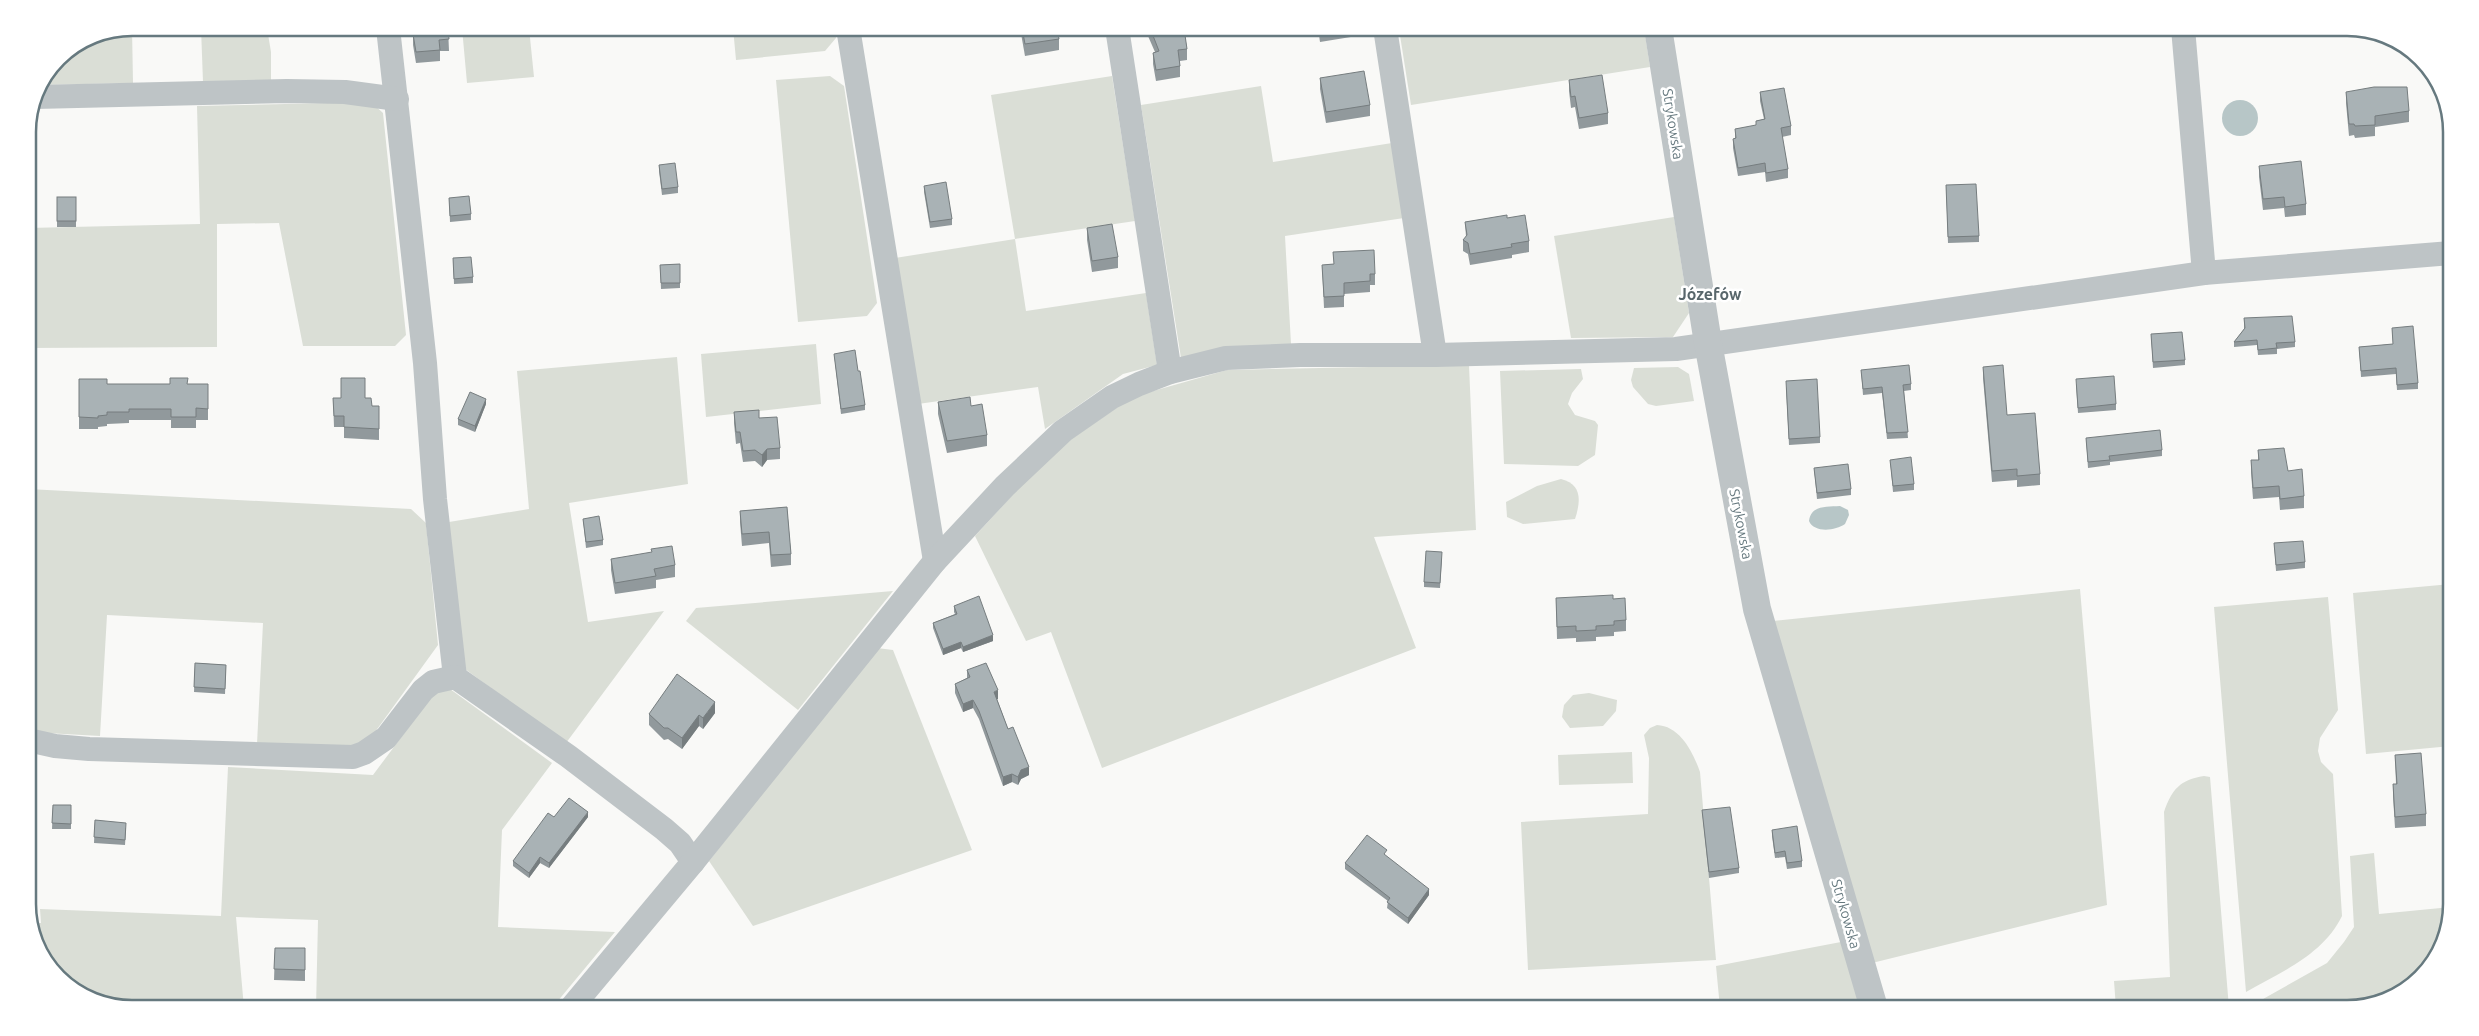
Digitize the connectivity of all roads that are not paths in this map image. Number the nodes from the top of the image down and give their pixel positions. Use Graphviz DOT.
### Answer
graph roads {
  1 [pos="389,36"];
  2 [pos="849,36"];
  3 [pos="1118,36"];
  4 [pos="1386,36"];
  5 [pos="1659,36"];
  6 [pos="2184,36"];
  7 [pos="44,97"];
  8 [pos="397,99"];
  9 [pos="2443,254"];
  10 [pos="2204,273"];
  11 [pos="1708,343"];
  12 [pos="1434,355"];
  13 [pos="1170,372"];
  14 [pos="935,561"];
  15 [pos="455,677"];
  16 [pos="36,742"];
  17 [pos="693,862"];
  18 [pos="578,1000"];
  19 [pos="1872,1000"];
  1 -- 8 [label="street"];
  2 -- 14 [label="street"];
  3 -- 13 [label="street"];
  4 -- 12 [label="street"];
  5 -- 11 [label="street, Strykowska"];
  6 -- 10 [label="street"];
  7 -- 8 [label="street"];
  8 -- 15 [label="street"];
  9 -- 10 [label="street"];
  10 -- 11 [label="street"];
  11 -- 12 [label="street"];
  11 -- 19 [label="street, Strykowska"];
  12 -- 13 [label="street"];
  13 -- 14 [label="street"];
  14 -- 17 [label="street"];
  15 -- 16 [label="street"];
  15 -- 17 [label="street"];
  17 -- 18 [label="street"];
}
